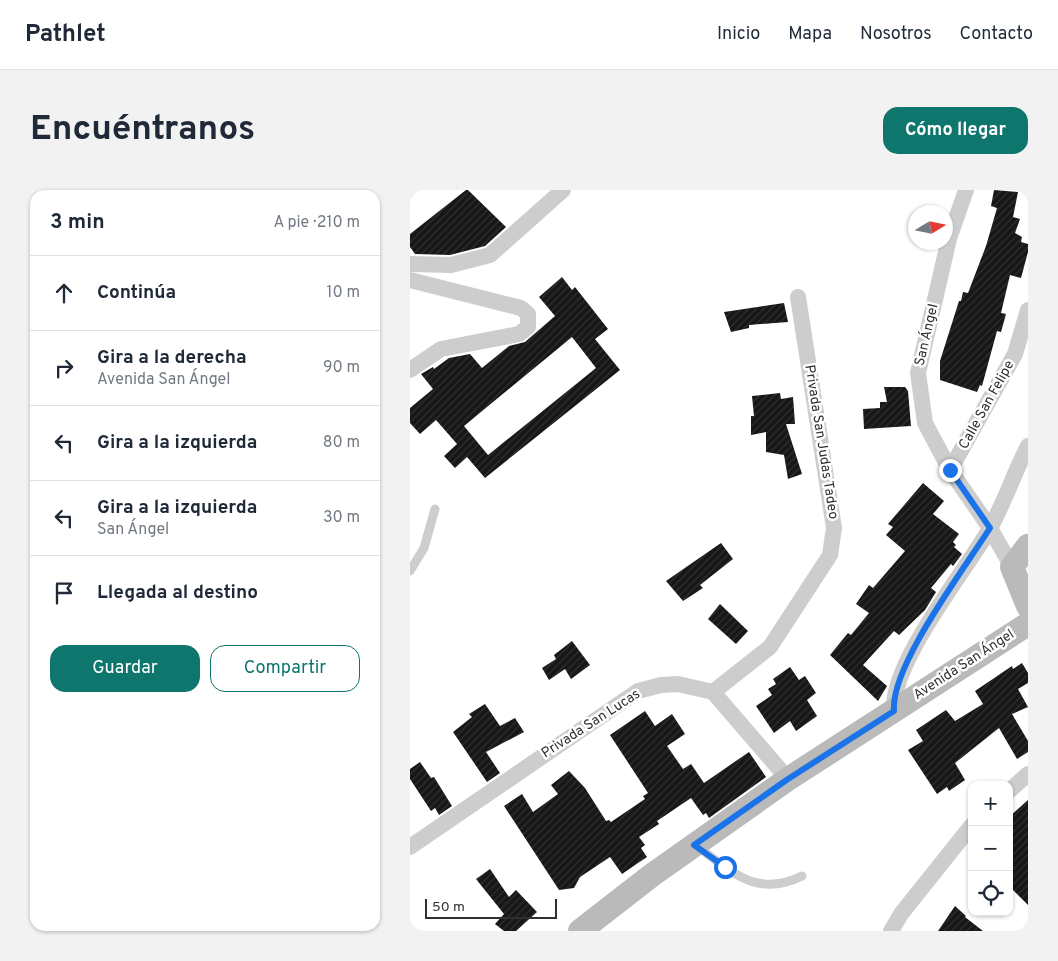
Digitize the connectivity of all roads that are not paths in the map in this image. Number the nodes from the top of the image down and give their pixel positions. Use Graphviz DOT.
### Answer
graph roads {
  1 [pos="563,190"];
  2 [pos="966,190"];
  3 [pos="410,264"];
  4 [pos="410,280"];
  5 [pos="798,297"];
  6 [pos="1028,310"];
  7 [pos="410,370"];
  8 [pos="1028,446"];
  9 [pos="950,470"];
  10 [pos="1021,470"];
  11 [pos="436,509"];
  12 [pos="990,528"];
  13 [pos="1028,546"];
  14 [pos="1012,567"];
  15 [pos="410,571"];
  16 [pos="1028,606"];
  17 [pos="1028,624"];
  18 [pos="714,692"];
  19 [pos="894,711"];
  20 [pos="1028,774"];
  21 [pos="788,779"];
  22 [pos="1013,787"];
  23 [pos="971,826"];
  24 [pos="694,845"];
  25 [pos="410,847"];
  26 [pos="802,876"];
  27 [pos="580,931"];
  28 [pos="891,931"];
  1 -- 3 [label="street"];
  2 -- 9 [label="street, San Ángel"];
  4 -- 7 [label="street"];
  5 -- 18 [label="street, Privada San Judas Tadeo"];
  6 -- 9 [label="street, Calle San Felipe"];
  8 -- 10 [label="street"];
  9 -- 12 [label="street, San Ángel"];
  10 -- 12 [label="street"];
  11 -- 15 [label="lane"];
  12 -- 14 [label="street, San Ángel"];
  12 -- 19 [label="street"];
  13 -- 14 [label="main road"];
  14 -- 16 [label="main road, San Ángel"];
  17 -- 19 [label="main road, Avenida San Ángel"];
  18 -- 21 [label="street"];
  18 -- 25 [label="street, Privada San Lucas"];
  19 -- 21 [label="main road, Avenida San Ángel"];
  20 -- 22 [label="street"];
  21 -- 24 [label="main road, Avenida San Ángel"];
  23 -- 28 [label="street"];
  24 -- 26 [label="lane"];
  24 -- 27 [label="main road, Avenida San Ángel"];
}
